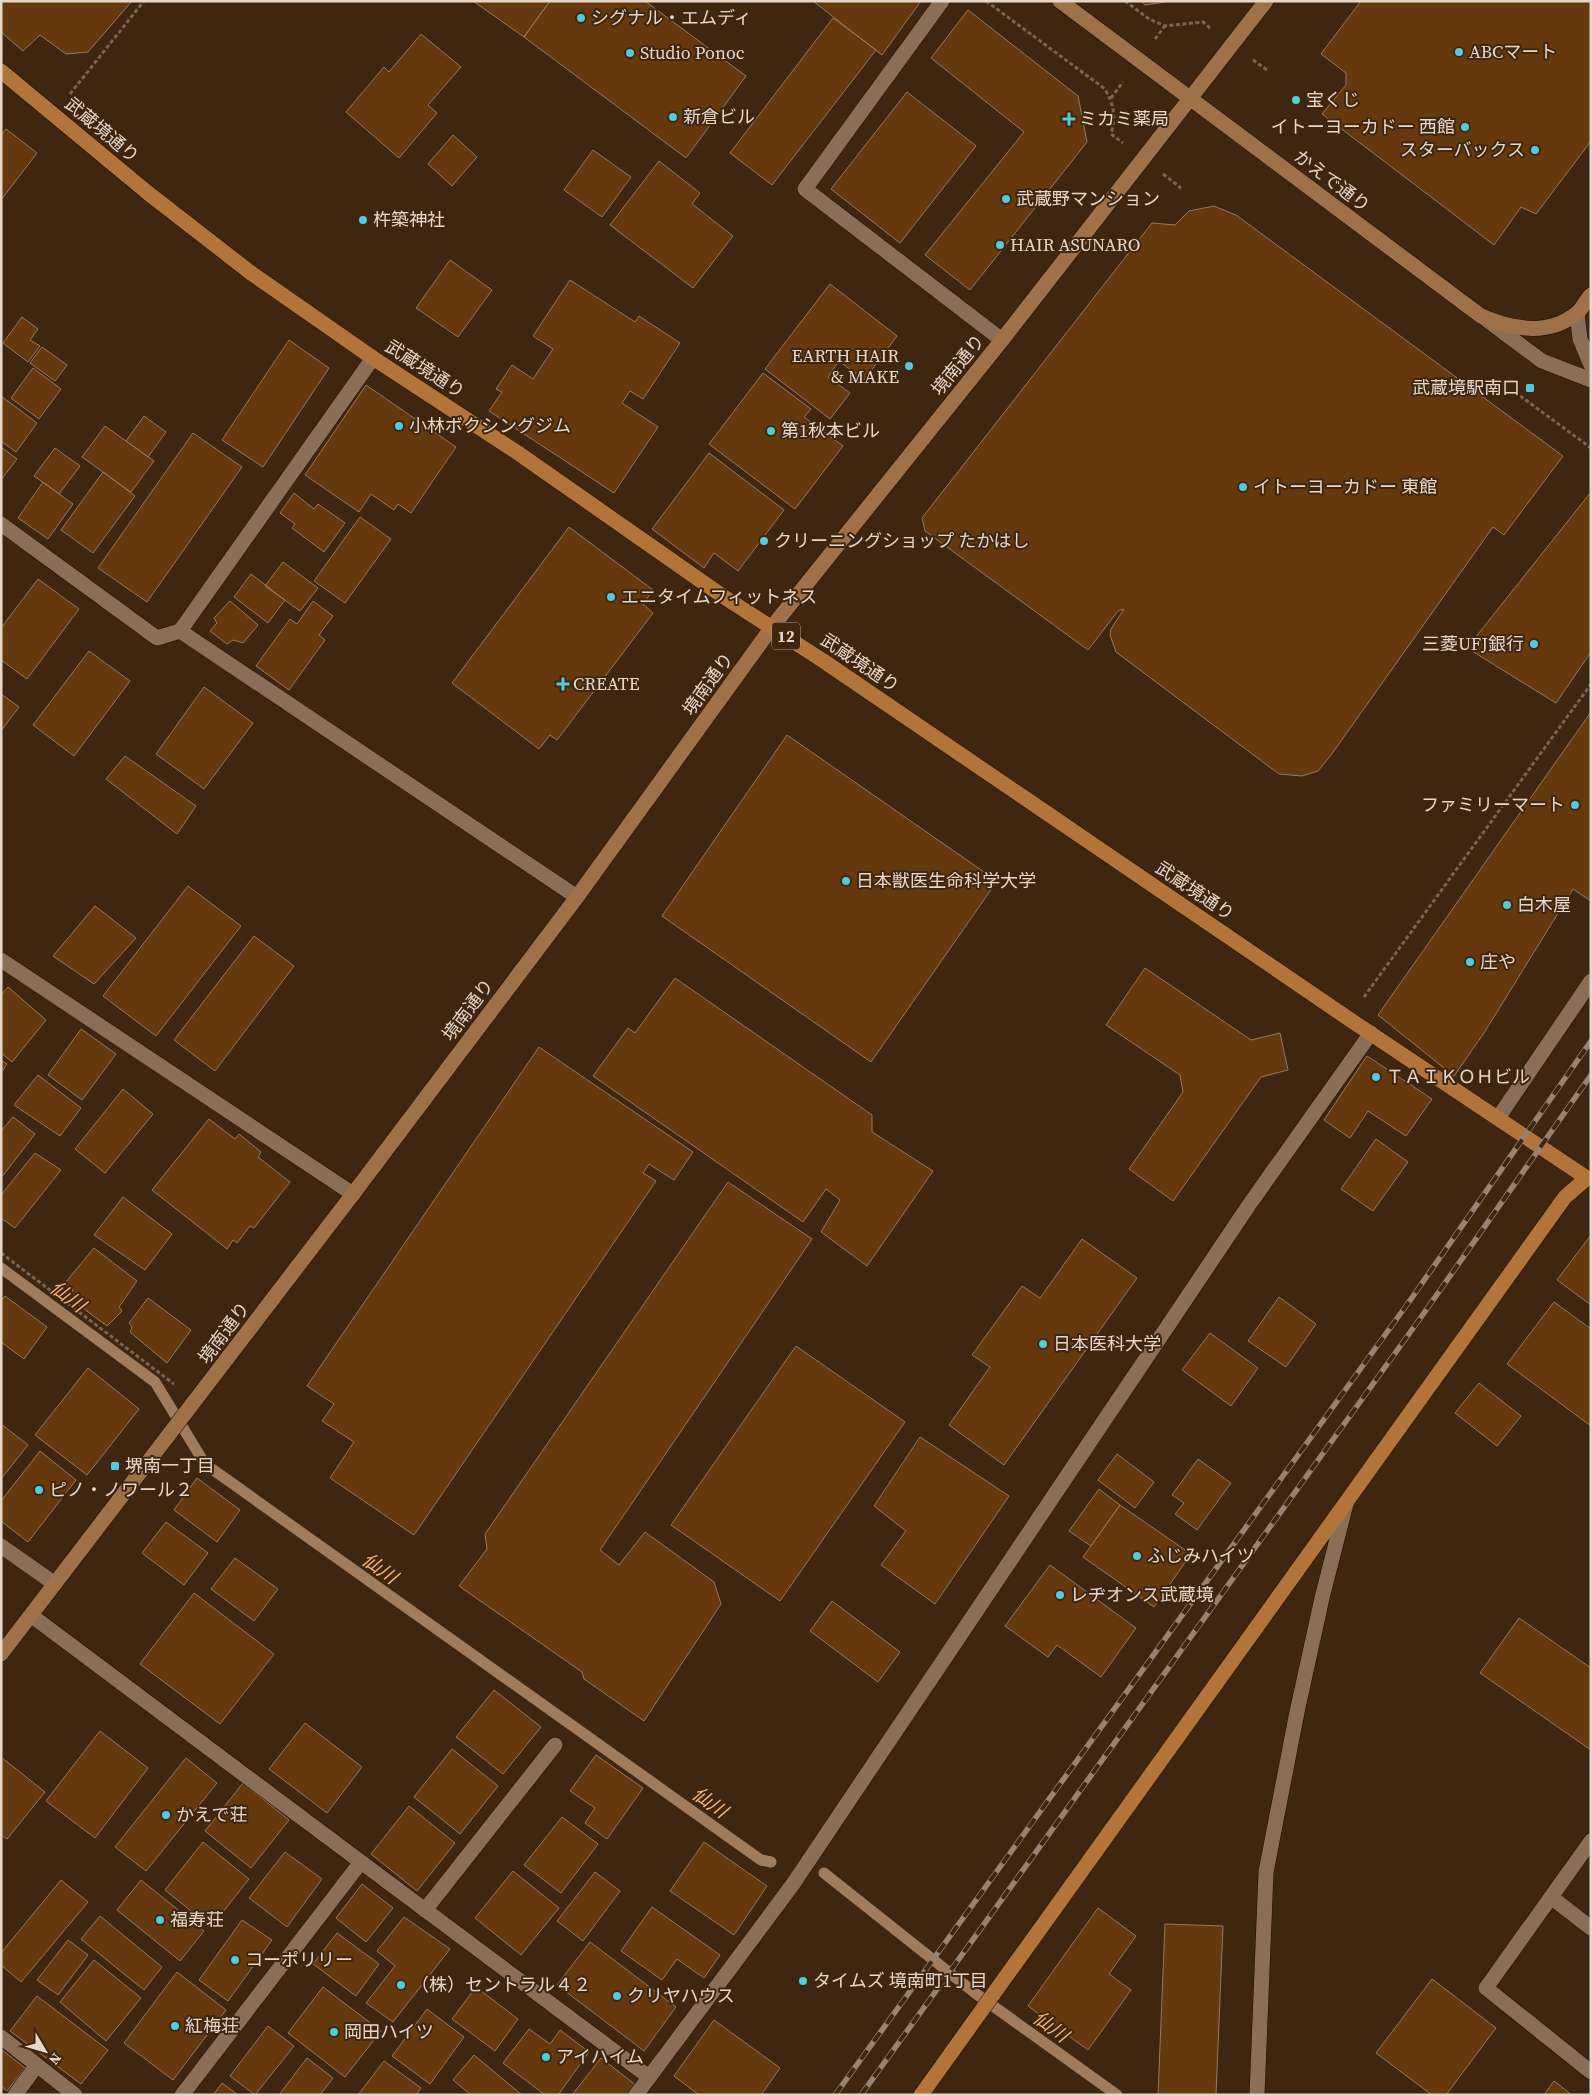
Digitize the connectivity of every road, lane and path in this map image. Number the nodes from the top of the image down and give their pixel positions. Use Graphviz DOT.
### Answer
graph roads {
  1 [pos="144,1"];
  2 [pos="942,1"];
  3 [pos="986,1"];
  4 [pos="1060,1"];
  5 [pos="1125,1"];
  6 [pos="1266,1"];
  7 [pos="1203,22"];
  8 [pos="3,77"];
  9 [pos="1191,97"];
  10 [pos="54,114"];
  11 [pos="1123,143"];
  12 [pos="1163,174"];
  13 [pos="1181,188"];
  14 [pos="1591,294"];
  15 [pos="1577,313"];
  16 [pos="1480,316"];
  17 [pos="1002,340"];
  18 [pos="373,358"];
  19 [pos="1591,365"];
  20 [pos="1591,380"];
  21 [pos="1515,392"];
  22 [pos="1591,448"];
  23 [pos="1,524"];
  24 [pos="772,627"];
  25 [pos="180,632"];
  26 [pos="1591,684"];
  27 [pos="577,898"];
  28 [pos="1,960"];
  29 [pos="1591,981"];
  30 [pos="1361,1001"];
  31 [pos="1370,1033"];
  32 [pos="1498,1118"];
  33 [pos="1590,1178"];
  34 [pos="353,1194"];
  35 [pos="1,1253"];
  36 [pos="196,1401"];
  37 [pos="1346,1504"];
  38 [pos="1,1546"];
  39 [pos="55,1584"];
  40 [pos="32,1616"];
  41 [pos="1,1654"];
  42 [pos="555,1745"];
  43 [pos="1591,1841"];
  44 [pos="361,1862"];
  45 [pos="1551,1897"];
  46 [pos="425,1910"];
  47 [pos="1591,1928"];
  48 [pos="1,2037"];
  49 [pos="37,2066"];
  50 [pos="1591,2072"];
  51 [pos="649,2077"];
  52 [pos="15,2095"];
  53 [pos="75,2095"];
  54 [pos="182,2095"];
  55 [pos="636,2095"];
  56 [pos="922,2095"];
  57 [pos="1257,2095"];
  1 -- 10 [label="path"];
  2 -- 17 [label="street"];
  3 -- 11 [label="path"];
  4 -- 9 [label="street, かえで通り"];
  5 -- 7 [label="path"];
  6 -- 9 [label="street, 境南通り"];
  8 -- 10 [label="main road, 武蔵境通り / 12"];
  9 -- 16 [label="street, かえで通り"];
  9 -- 17 [label="street, 境南通り"];
  10 -- 18 [label="main road, 武蔵境通り / 12"];
  12 -- 13 [label="path"];
  14 -- 15 [label="street, かえで通り"];
  15 -- 16 [label="street, かえで通り"];
  15 -- 19 [label="street"];
  16 -- 20 [label="street"];
  17 -- 24 [label="street, 境南通り"];
  18 -- 24 [label="main road, 武蔵境通り / 12"];
  18 -- 25 [label="street"];
  21 -- 22 [label="path"];
  23 -- 25 [label="street"];
  24 -- 27 [label="street, 境南通り"];
  24 -- 31 [label="main road, 武蔵境通り / 12"];
  25 -- 27 [label="street"];
  26 -- 30 [label="path"];
  27 -- 34 [label="street, 境南通り"];
  28 -- 34 [label="street"];
  29 -- 32 [label="street"];
  31 -- 32 [label="main road, 武蔵境通り / 12"];
  31 -- 51 [label="street"];
  32 -- 33 [label="main road, 武蔵境通り / 12"];
  33 -- 37 [label="main road"];
  34 -- 36 [label="street, 境南通り"];
  35 -- 36 [label="path"];
  36 -- 39 [label="street, 境南通り"];
  37 -- 56 [label="main road"];
  37 -- 57 [label="street"];
  38 -- 39 [label="street"];
  39 -- 40 [label="street"];
  40 -- 41 [label="street"];
  40 -- 44 [label="street"];
  42 -- 46 [label="street"];
  43 -- 45 [label="street"];
  44 -- 46 [label="street"];
  44 -- 54 [label="street"];
  45 -- 47 [label="street"];
  45 -- 50 [label="street"];
  46 -- 51 [label="street"];
  48 -- 49 [label="street"];
  49 -- 52 [label="street"];
  49 -- 53 [label="street"];
  51 -- 55 [label="street"];
}
